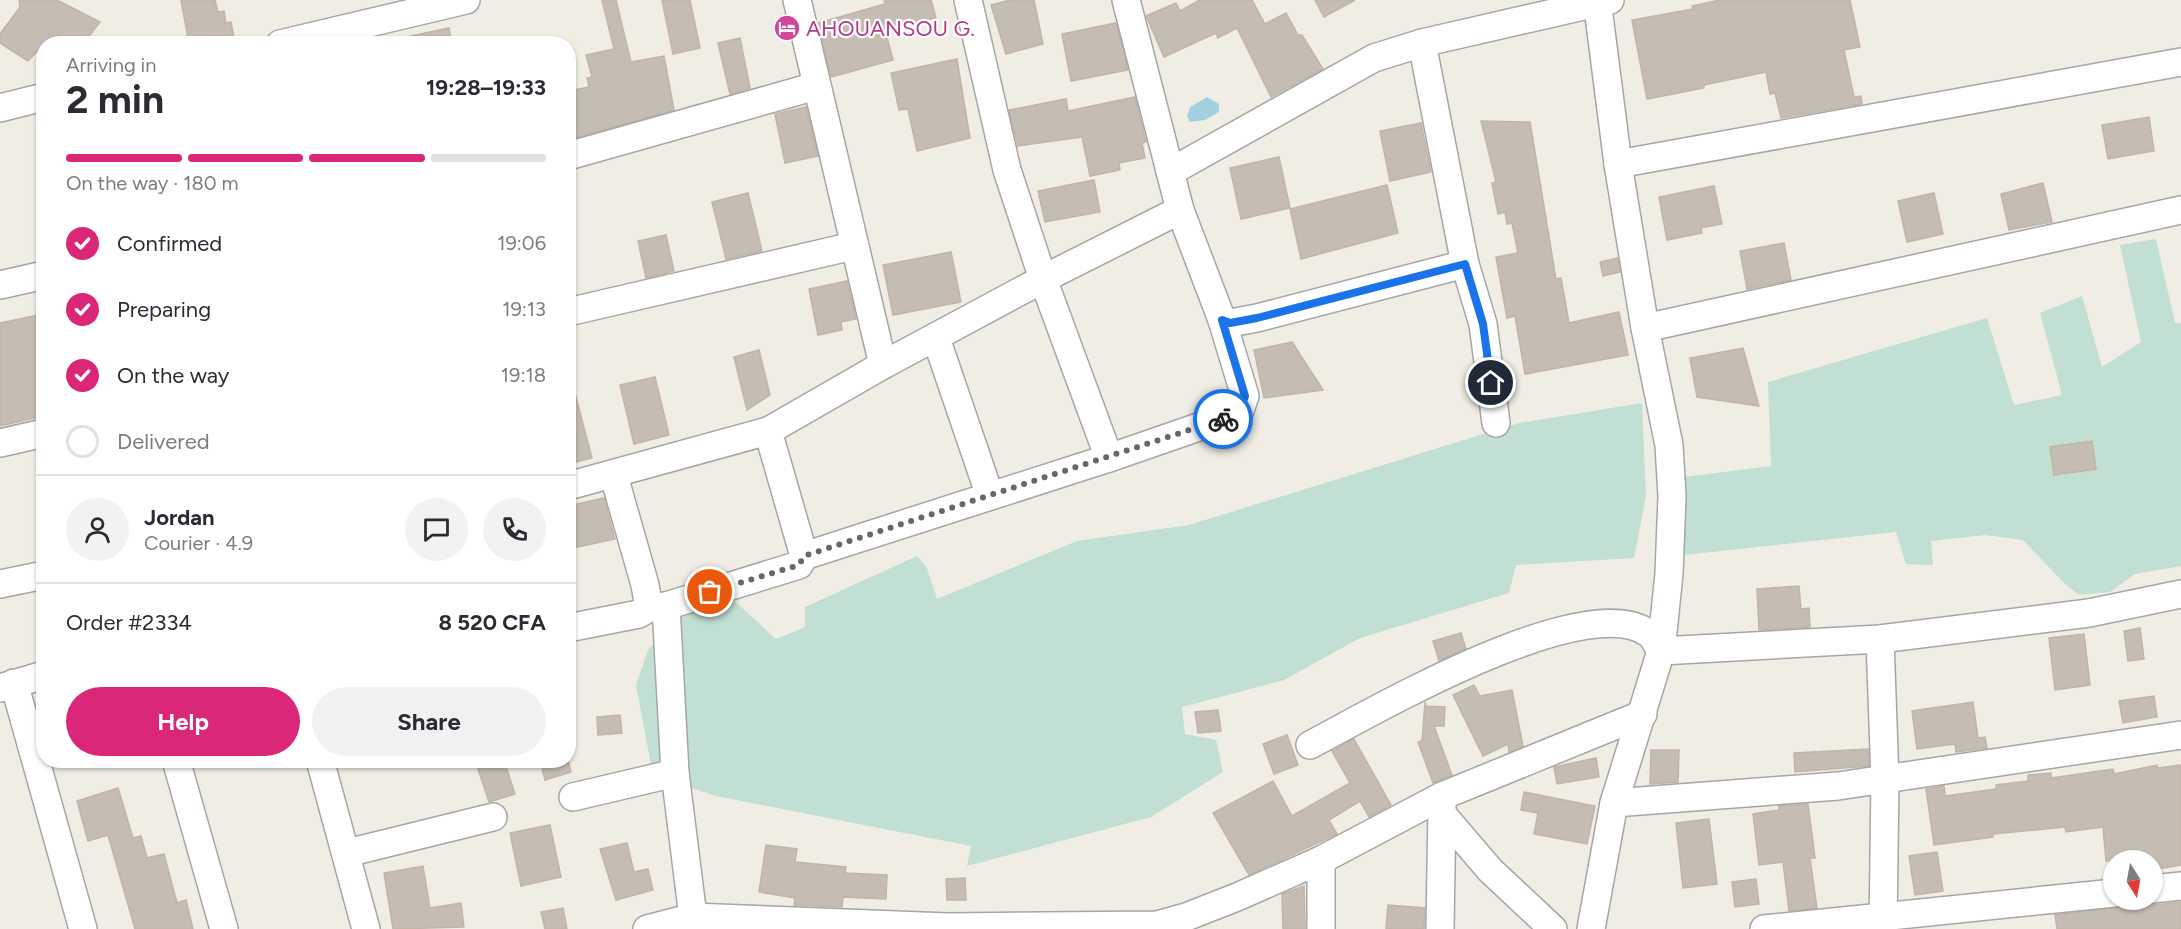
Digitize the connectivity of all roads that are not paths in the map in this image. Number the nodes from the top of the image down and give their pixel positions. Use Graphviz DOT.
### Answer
graph roads {
  1 [pos="466,0"];
  2 [pos="797,0"];
  3 [pos="968,0"];
  4 [pos="1129,1"];
  5 [pos="1602,1"];
  6 [pos="314,36"];
  7 [pos="1422,43"];
  8 [pos="2181,62"];
  9 [pos="816,86"];
  10 [pos="36,99"];
  11 [pos="0,108"];
  12 [pos="576,154"];
  13 [pos="1618,164"];
  14 [pos="1170,172"];
  15 [pos="1180,210"];
  16 [pos="2181,210"];
  17 [pos="853,246"];
  18 [pos="1465,264"];
  19 [pos="36,277"];
  20 [pos="1043,279"];
  21 [pos="0,285"];
  22 [pos="576,310"];
  23 [pos="1222,320"];
  24 [pos="1645,328"];
  25 [pos="936,338"];
  26 [pos="883,365"];
  27 [pos="1496,423"];
  28 [pos="768,431"];
  29 [pos="36,435"];
  30 [pos="0,442"];
  31 [pos="1109,458"];
  32 [pos="614,476"];
  33 [pos="576,484"];
  34 [pos="990,496"];
  35 [pos="804,556"];
  36 [pos="36,577"];
  37 [pos="0,584"];
  38 [pos="2181,594"];
  39 [pos="657,607"];
  40 [pos="576,626"];
  41 [pos="1881,639"];
  42 [pos="1662,651"];
  43 [pos="36,677"];
  44 [pos="7,686"];
  45 [pos="1643,714"];
  46 [pos="2181,735"];
  47 [pos="1310,745"];
  48 [pos="178,768"];
  49 [pos="322,768"];
  50 [pos="675,773"];
  51 [pos="1885,780"];
  52 [pos="573,797"];
  53 [pos="1614,803"];
  54 [pos="1442,806"];
  55 [pos="494,817"];
  56 [pos="347,853"];
  57 [pos="1321,860"];
  58 [pos="2181,886"];
  59 [pos="2163,888"];
  60 [pos="2103,894"];
  61 [pos="693,917"];
  62 [pos="1883,923"];
  63 [pos="949,928"];
  64 [pos="83,929"];
  65 [pos="224,929"];
  66 [pos="366,929"];
  67 [pos="647,929"];
  68 [pos="1320,929"];
  69 [pos="1440,929"];
  70 [pos="1553,929"];
  71 [pos="1591,929"];
  72 [pos="1764,929"];
  1 -- 6 [label="street"];
  2 -- 9 [label="street"];
  3 -- 20 [label="street"];
  4 -- 14 [label="street"];
  5 -- 7 [label="street"];
  5 -- 13 [label="street"];
  7 -- 14 [label="street"];
  7 -- 18 [label="street"];
  8 -- 13 [label="street"];
  9 -- 12 [label="street"];
  9 -- 17 [label="street"];
  10 -- 11 [label="street"];
  13 -- 24 [label="street"];
  14 -- 15 [label="street"];
  15 -- 20 [label="street"];
  15 -- 23 [label="street"];
  16 -- 24 [label="street"];
  17 -- 22 [label="street"];
  17 -- 26 [label="street"];
  18 -- 23 [label="street"];
  18 -- 27 [label="street"];
  19 -- 21 [label="street"];
  20 -- 25 [label="street"];
  20 -- 31 [label="street"];
  23 -- 31 [label="street"];
  24 -- 42 [label="street"];
  25 -- 26 [label="street"];
  25 -- 34 [label="street"];
  26 -- 28 [label="street"];
  28 -- 32 [label="street"];
  28 -- 35 [label="street"];
  29 -- 30 [label="street"];
  31 -- 34 [label="street"];
  32 -- 33 [label="street"];
  32 -- 39 [label="street"];
  34 -- 35 [label="street"];
  35 -- 39 [label="street"];
  36 -- 37 [label="street"];
  38 -- 41 [label="street"];
  39 -- 40 [label="street"];
  39 -- 50 [label="street"];
  41 -- 42 [label="street"];
  41 -- 51 [label="street"];
  42 -- 45 [label="street"];
  42 -- 47 [label="street"];
  43 -- 44 [label="street"];
  44 -- 64 [label="street"];
  45 -- 53 [label="street"];
  45 -- 54 [label="street"];
  46 -- 51 [label="street"];
  48 -- 65 [label="street"];
  49 -- 56 [label="street"];
  50 -- 52 [label="street"];
  50 -- 61 [label="street"];
  51 -- 53 [label="street"];
  51 -- 62 [label="street"];
  53 -- 71 [label="street"];
  54 -- 57 [label="street"];
  54 -- 69 [label="street"];
  54 -- 70 [label="street"];
  55 -- 56 [label="street"];
  56 -- 66 [label="street"];
  57 -- 63 [label="street"];
  57 -- 68 [label="street"];
  58 -- 59 [label="street"];
  60 -- 62 [label="street"];
  61 -- 63 [label="street"];
  61 -- 67 [label="street"];
  62 -- 72 [label="street"];
}
